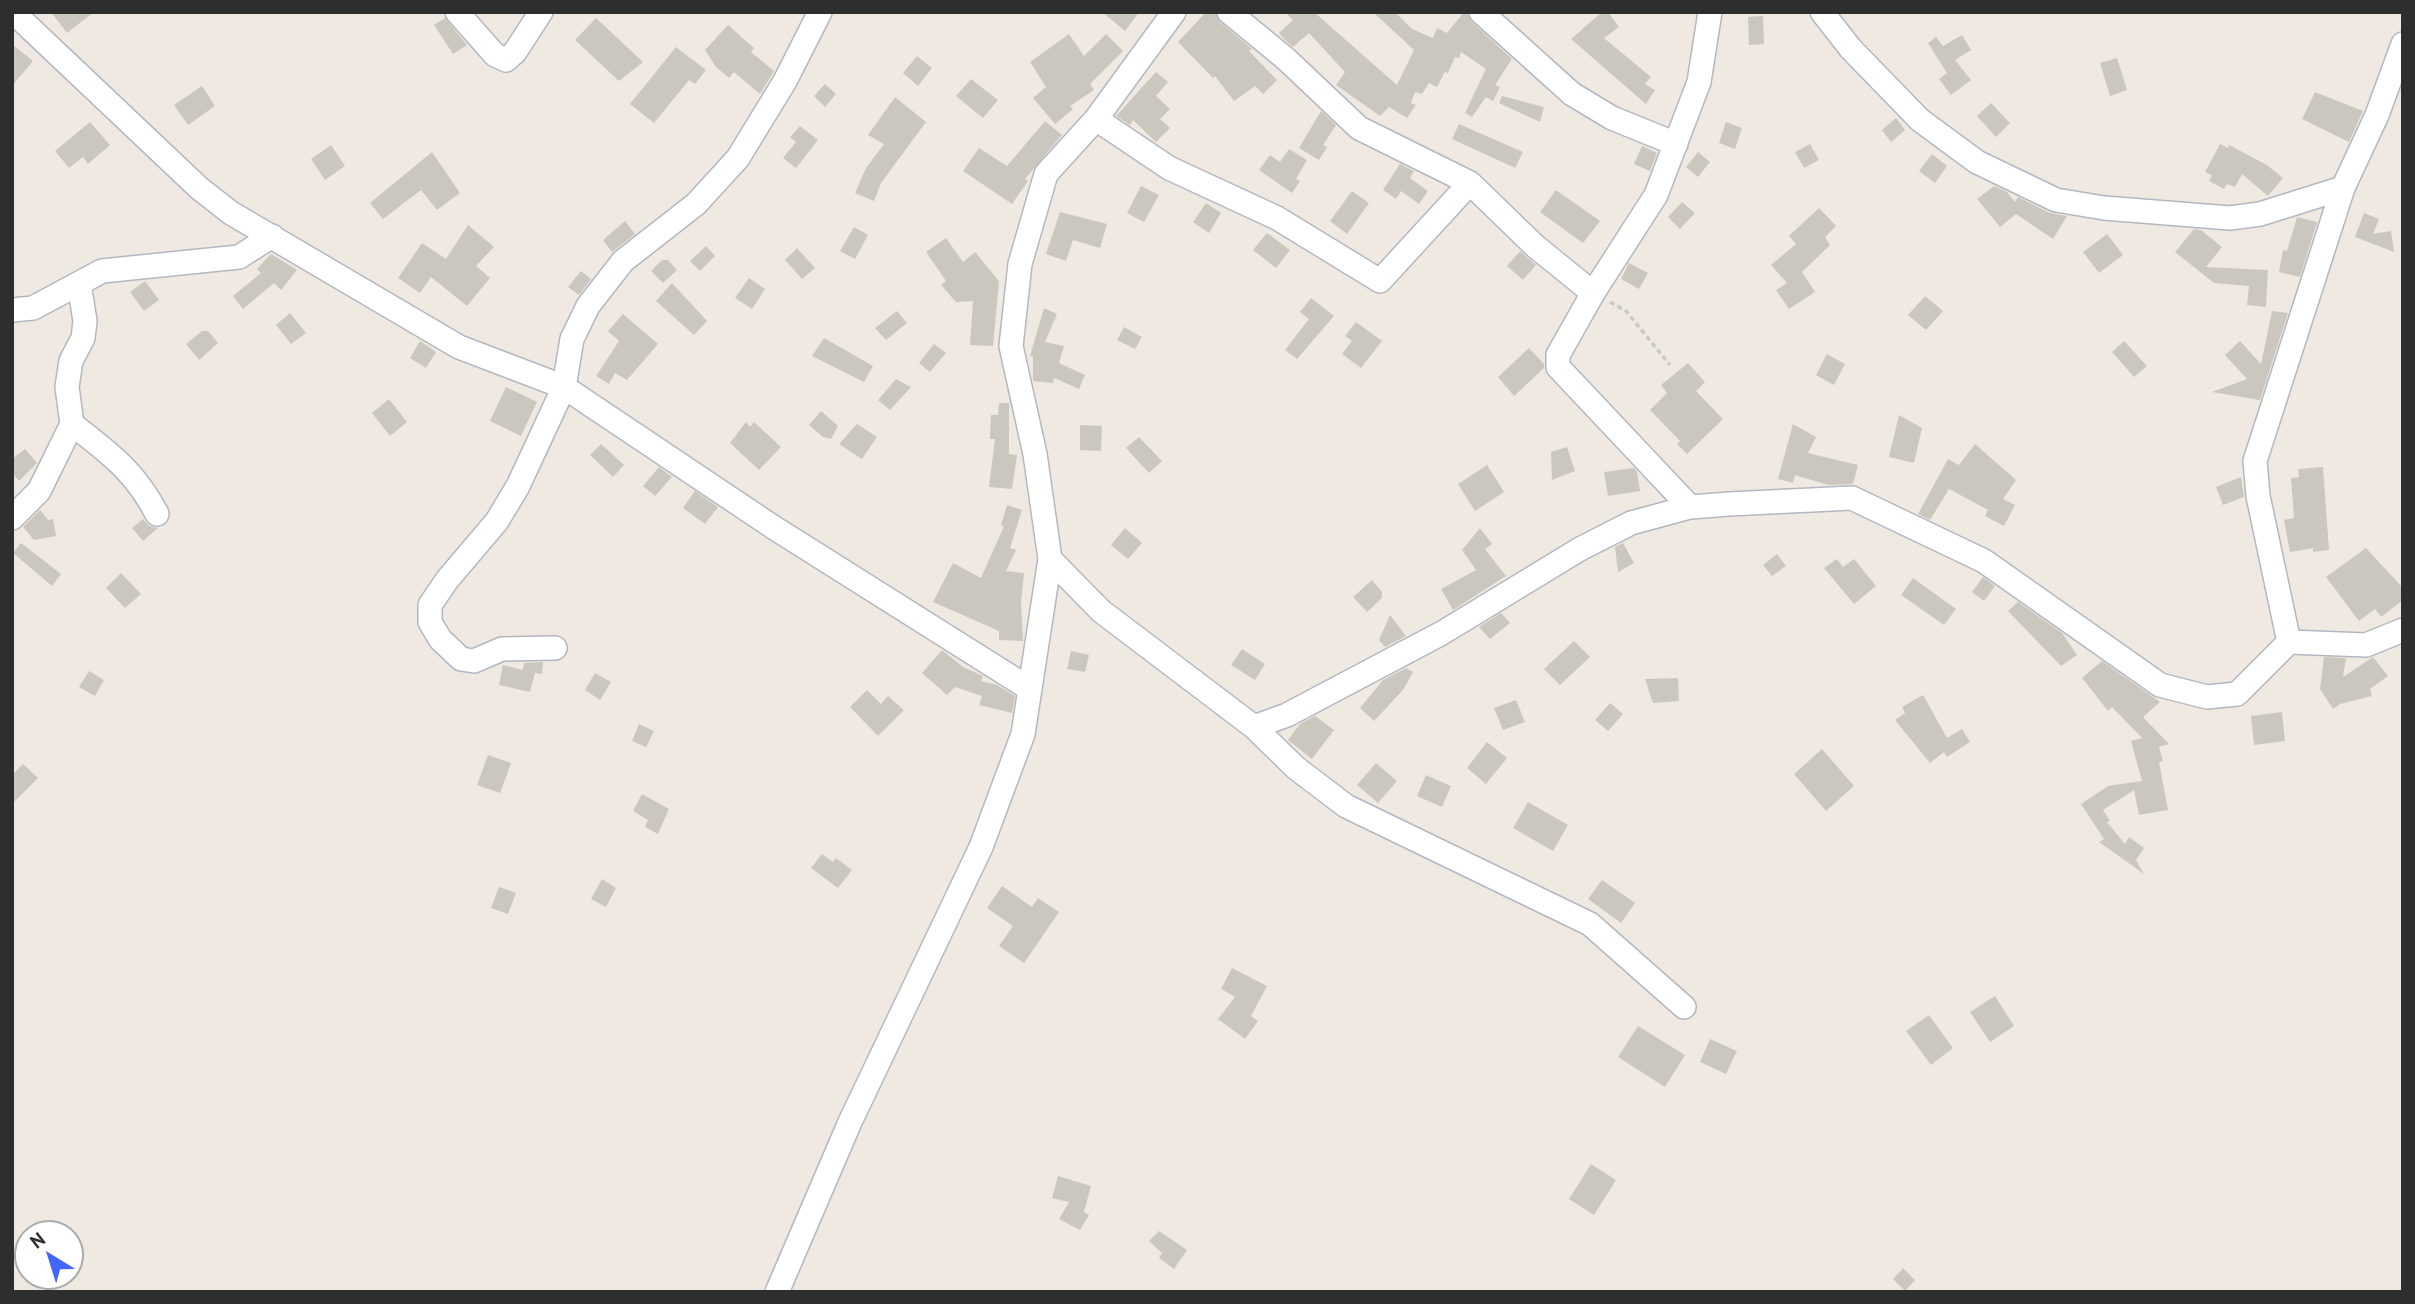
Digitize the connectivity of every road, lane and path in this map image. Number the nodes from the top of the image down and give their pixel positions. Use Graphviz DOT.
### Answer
graph roads {
  1 [pos="13,12"];
  2 [pos="457,12"];
  3 [pos="541,12"];
  4 [pos="820,12"];
  5 [pos="1174,12"];
  6 [pos="1229,12"];
  7 [pos="1481,12"];
  8 [pos="1710,12"];
  9 [pos="1822,12"];
  10 [pos="2403,44"];
  11 [pos="1096,119"];
  12 [pos="1676,144"];
  13 [pos="1470,183"];
  14 [pos="2343,188"];
  15 [pos="272,236"];
  16 [pos="79,283"];
  17 [pos="1593,293"];
  18 [pos="12,310"];
  19 [pos="1670,365"];
  20 [pos="564,387"];
  21 [pos="72,425"];
  22 [pos="1690,507"];
  23 [pos="157,514"];
  24 [pos="12,518"];
  25 [pos="1050,559"];
  26 [pos="2403,630"];
  27 [pos="2289,642"];
  28 [pos="555,648"];
  29 [pos="1030,689"];
  30 [pos="1254,727"];
  31 [pos="1684,1007"];
  32 [pos="777,1292"];
  1 -- 15 [label="street"];
  2 -- 3 [label="street"];
  4 -- 20 [label="street"];
  5 -- 11 [label="street"];
  6 -- 13 [label="street"];
  7 -- 12 [label="street"];
  8 -- 12 [label="street"];
  9 -- 14 [label="street"];
  10 -- 14 [label="street"];
  11 -- 13 [label="street"];
  11 -- 25 [label="street"];
  12 -- 17 [label="street"];
  13 -- 17 [label="street"];
  14 -- 27 [label="street"];
  15 -- 16 [label="street"];
  15 -- 20 [label="street"];
  16 -- 18 [label="street"];
  16 -- 21 [label="street"];
  17 -- 19 [label="path"];
  17 -- 22 [label="street"];
  20 -- 28 [label="street"];
  20 -- 29 [label="street"];
  21 -- 23 [label="street"];
  21 -- 24 [label="street"];
  22 -- 27 [label="street"];
  22 -- 30 [label="street"];
  25 -- 29 [label="street"];
  25 -- 30 [label="street"];
  26 -- 27 [label="street"];
  29 -- 32 [label="street"];
  30 -- 31 [label="street"];
}
